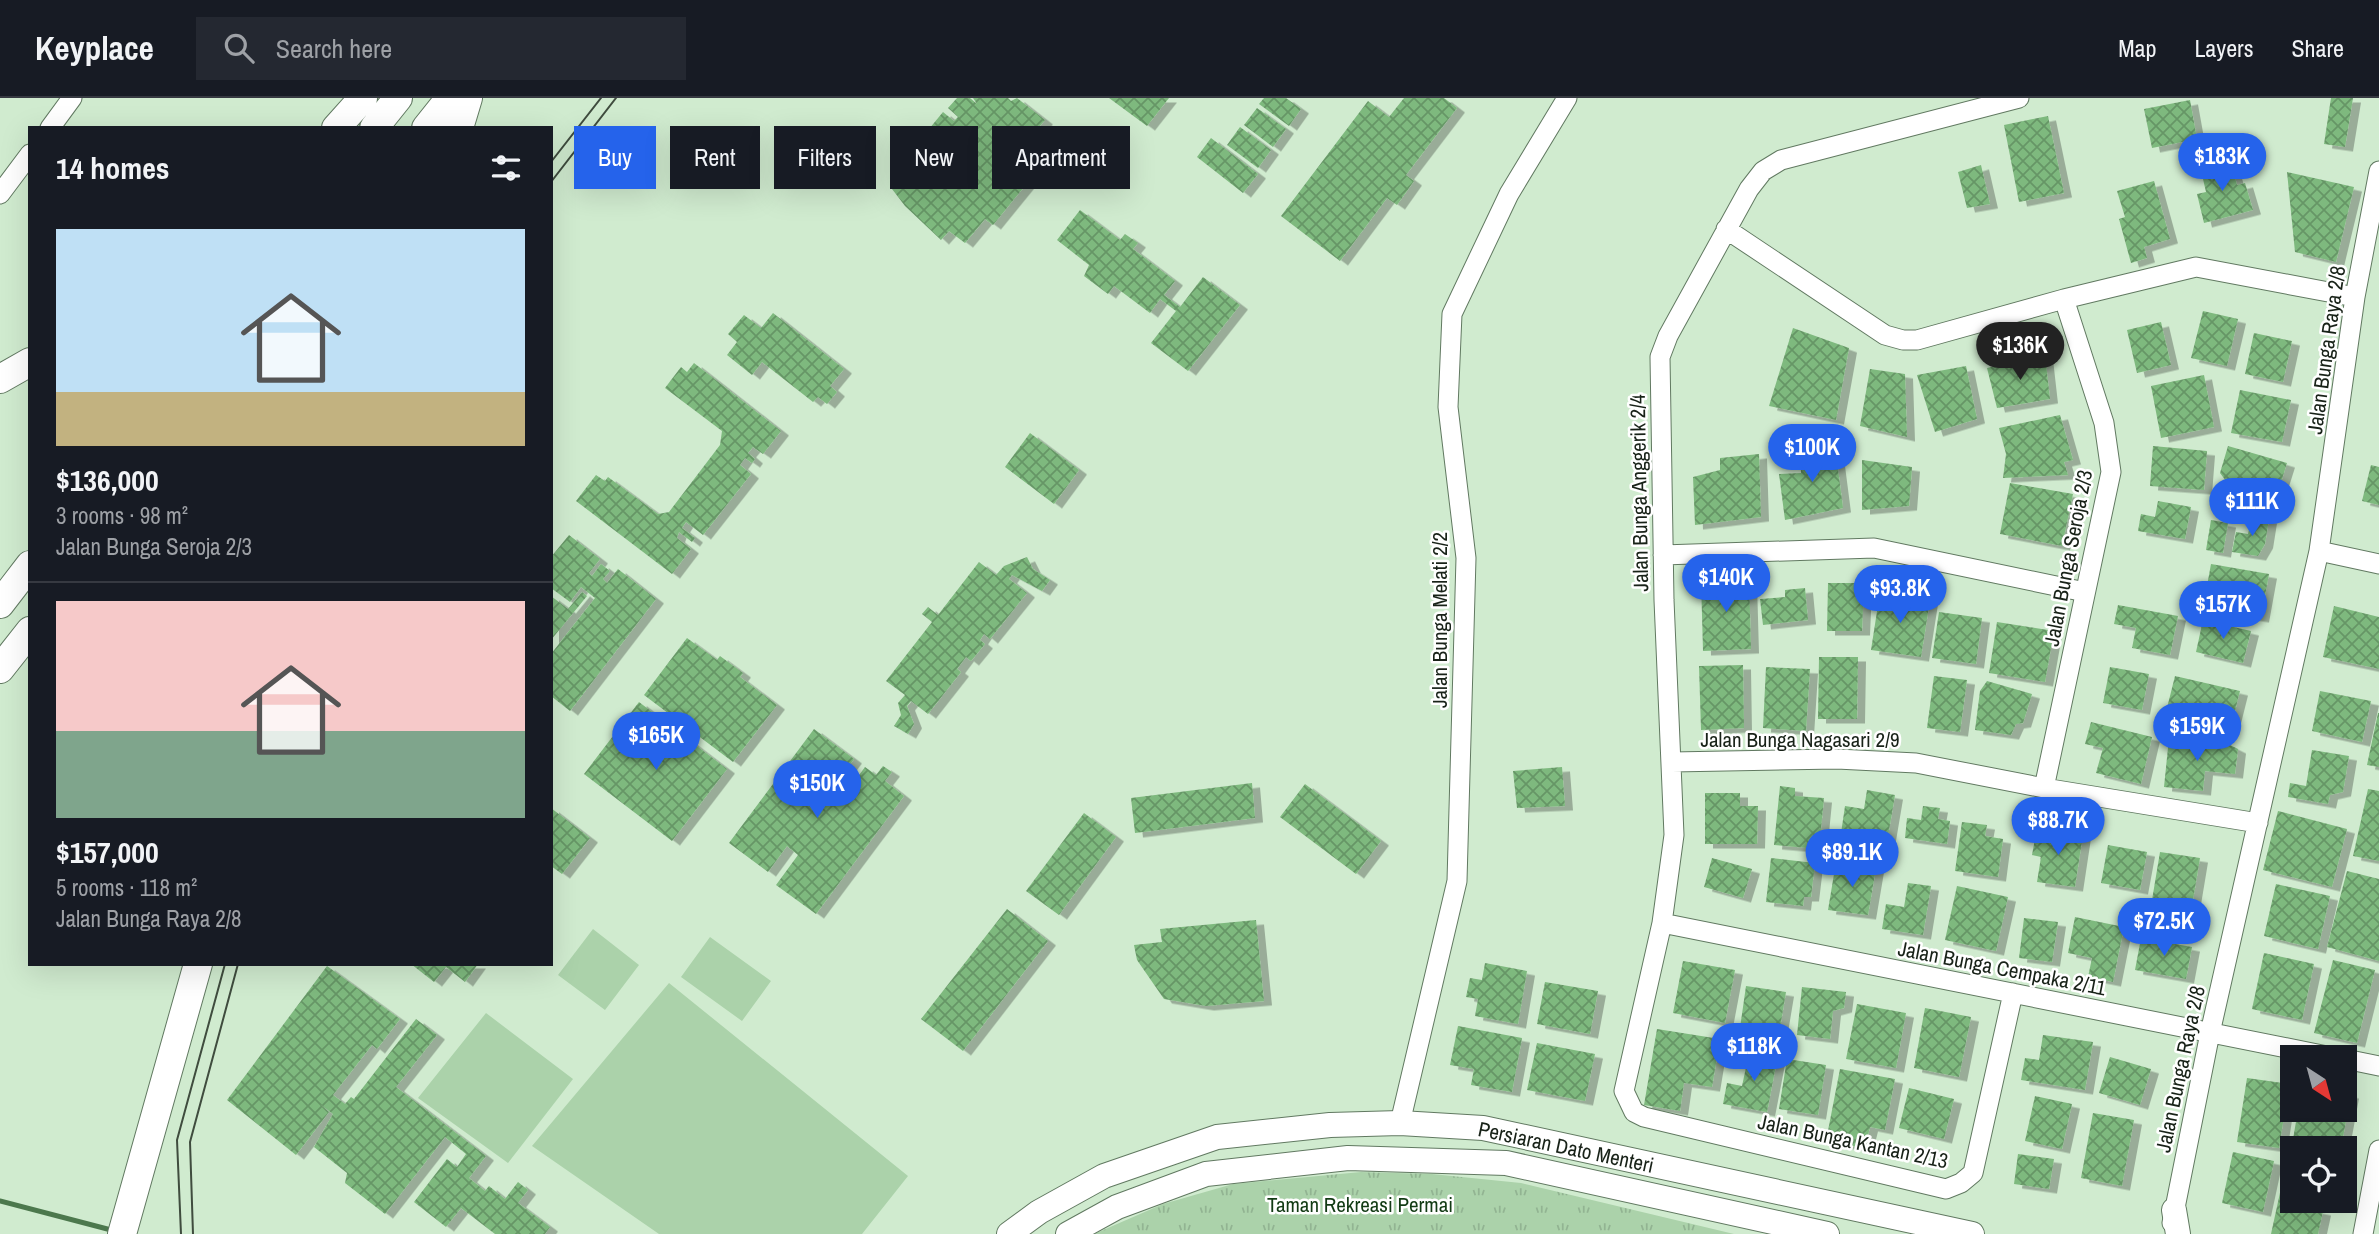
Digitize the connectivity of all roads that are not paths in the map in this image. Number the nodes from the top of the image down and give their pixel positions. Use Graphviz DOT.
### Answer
graph roads {
  1 [pos="72,98"];
  2 [pos="363,98"];
  3 [pos="398,98"];
  4 [pos="450,98"];
  5 [pos="468,98"];
  6 [pos="1567,98"];
  7 [pos="2019,98"];
  8 [pos="51,126"];
  9 [pos="338,126"];
  10 [pos="376,126"];
  11 [pos="428,126"];
  12 [pos="460,126"];
  13 [pos="28,157"];
  14 [pos="2379,172"];
  15 [pos="0,194"];
  16 [pos="1726,229"];
  17 [pos="2356,296"];
  18 [pos="2064,299"];
  19 [pos="28,363"];
  20 [pos="0,379"];
  21 [pos="2319,551"];
  22 [pos="1663,555"];
  23 [pos="2379,564"];
  24 [pos="28,568"];
  25 [pos="2085,592"];
  26 [pos="0,604"];
  27 [pos="28,634"];
  28 [pos="0,669"];
  29 [pos="1672,762"];
  30 [pos="2044,788"];
  31 [pos="2258,823"];
  32 [pos="1662,923"];
  33 [pos="197,966"];
  34 [pos="2012,993"];
  35 [pos="2210,1033"];
  36 [pos="2280,1047"];
  37 [pos="2357,1061"];
  38 [pos="2379,1066"];
  39 [pos="1628,1103"];
  40 [pos="1400,1123"];
  41 [pos="2379,1150"];
  42 [pos="2174,1226"];
  43 [pos="122,1234"];
  44 [pos="1009,1234"];
  45 [pos="1069,1234"];
  46 [pos="1827,1234"];
  47 [pos="1972,1234"];
  48 [pos="2363,1234"];
  1 -- 8 [label="street"];
  2 -- 9 [label="highway"];
  3 -- 10 [label="highway"];
  4 -- 11 [label="highway"];
  5 -- 12 [label="highway"];
  6 -- 40 [label="street, Jalan Bunga Melati 2/2"];
  7 -- 16 [label="street, Jalan Bunga Anggerik 2/4"];
  13 -- 15 [label="street"];
  14 -- 17 [label="street, Jalan Bunga Raya 2/8"];
  16 -- 18 [label="street"];
  16 -- 22 [label="street, Jalan Bunga Anggerik 2/4"];
  17 -- 18 [label="street"];
  17 -- 21 [label="street, Jalan Bunga Raya 2/8"];
  18 -- 25 [label="street, Jalan Bunga Seroja 2/3"];
  19 -- 20 [label="highway"];
  21 -- 23 [label="street"];
  21 -- 31 [label="street, Jalan Bunga Raya 2/8"];
  22 -- 25 [label="street"];
  22 -- 29 [label="street, Jalan Bunga Anggerik 2/4"];
  24 -- 26 [label="highway"];
  25 -- 30 [label="street, Jalan Bunga Seroja 2/3"];
  27 -- 28 [label="highway"];
  29 -- 30 [label="street, Jalan Bunga Nagasari 2/9"];
  29 -- 32 [label="street, Jalan Bunga Anggerik 2/4"];
  30 -- 31 [label="street, Jalan Bunga Nagasari 2/9"];
  31 -- 35 [label="street, Jalan Bunga Raya 2/8"];
  32 -- 34 [label="street, Jalan Bunga Cempaka 2/11"];
  32 -- 39 [label="street, Jalan Bunga Anggerik 2/4"];
  33 -- 43 [label="highway"];
  34 -- 35 [label="street, Jalan Bunga Cempaka 2/11"];
  34 -- 39 [label="street, Jalan Bunga Kantan 2/13"];
  35 -- 36 [label="street, Jalan Bunga Cempaka 2/11"];
  35 -- 42 [label="street, Jalan Bunga Raya 2/8"];
  37 -- 38 [label="street"];
  40 -- 44 [label="main road, Persiaran Dato Menteri"];
  40 -- 47 [label="main road, Persiaran Dato Menteri"];
  41 -- 48 [label="street"];
  45 -- 46 [label="main road, Persiaran Dato Menteri"];
}
